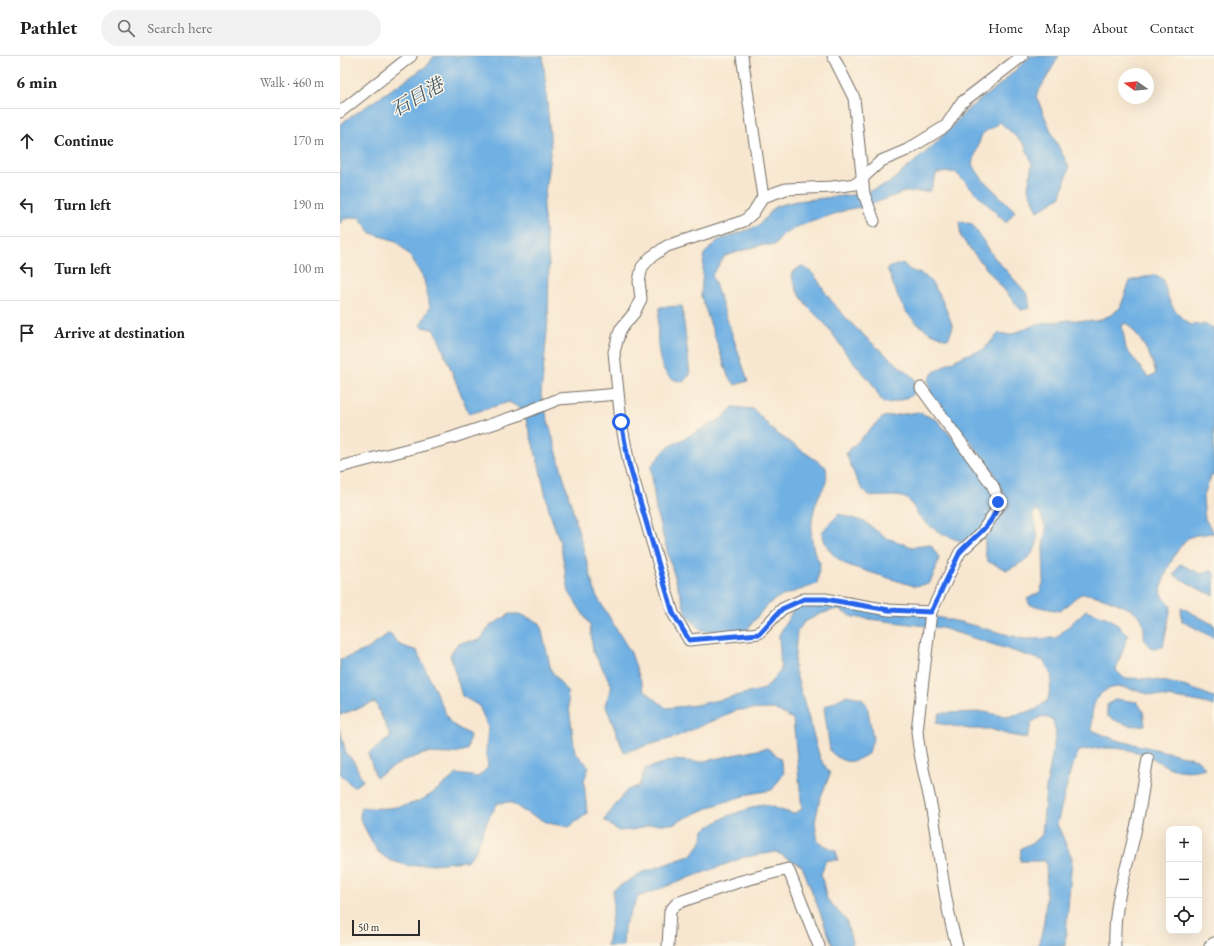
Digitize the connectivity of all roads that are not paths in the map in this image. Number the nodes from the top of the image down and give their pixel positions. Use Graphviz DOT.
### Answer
graph roads {
  1 [pos="411,56"];
  2 [pos="742,56"];
  3 [pos="832,56"];
  4 [pos="1022,56"];
  5 [pos="340,112"];
  6 [pos="862,179"];
  7 [pos="763,197"];
  8 [pos="874,221"];
  9 [pos="921,388"];
  10 [pos="618,394"];
  11 [pos="340,467"];
  12 [pos="931,612"];
  13 [pos="1148,759"];
  14 [pos="1214,943"];
  15 [pos="668,946"];
  16 [pos="819,946"];
  17 [pos="957,946"];
  18 [pos="1115,946"];
  19 [pos="1210,946"];
  1 -- 5 [label="street"];
  2 -- 7 [label="street"];
  3 -- 6 [label="street"];
  4 -- 6 [label="street"];
  6 -- 7 [label="street"];
  6 -- 8 [label="street"];
  7 -- 10 [label="street"];
  9 -- 12 [label="street"];
  10 -- 11 [label="street"];
  10 -- 12 [label="street"];
  12 -- 17 [label="street"];
  13 -- 18 [label="street"];
  14 -- 19 [label="street"];
  15 -- 16 [label="street"];
}
